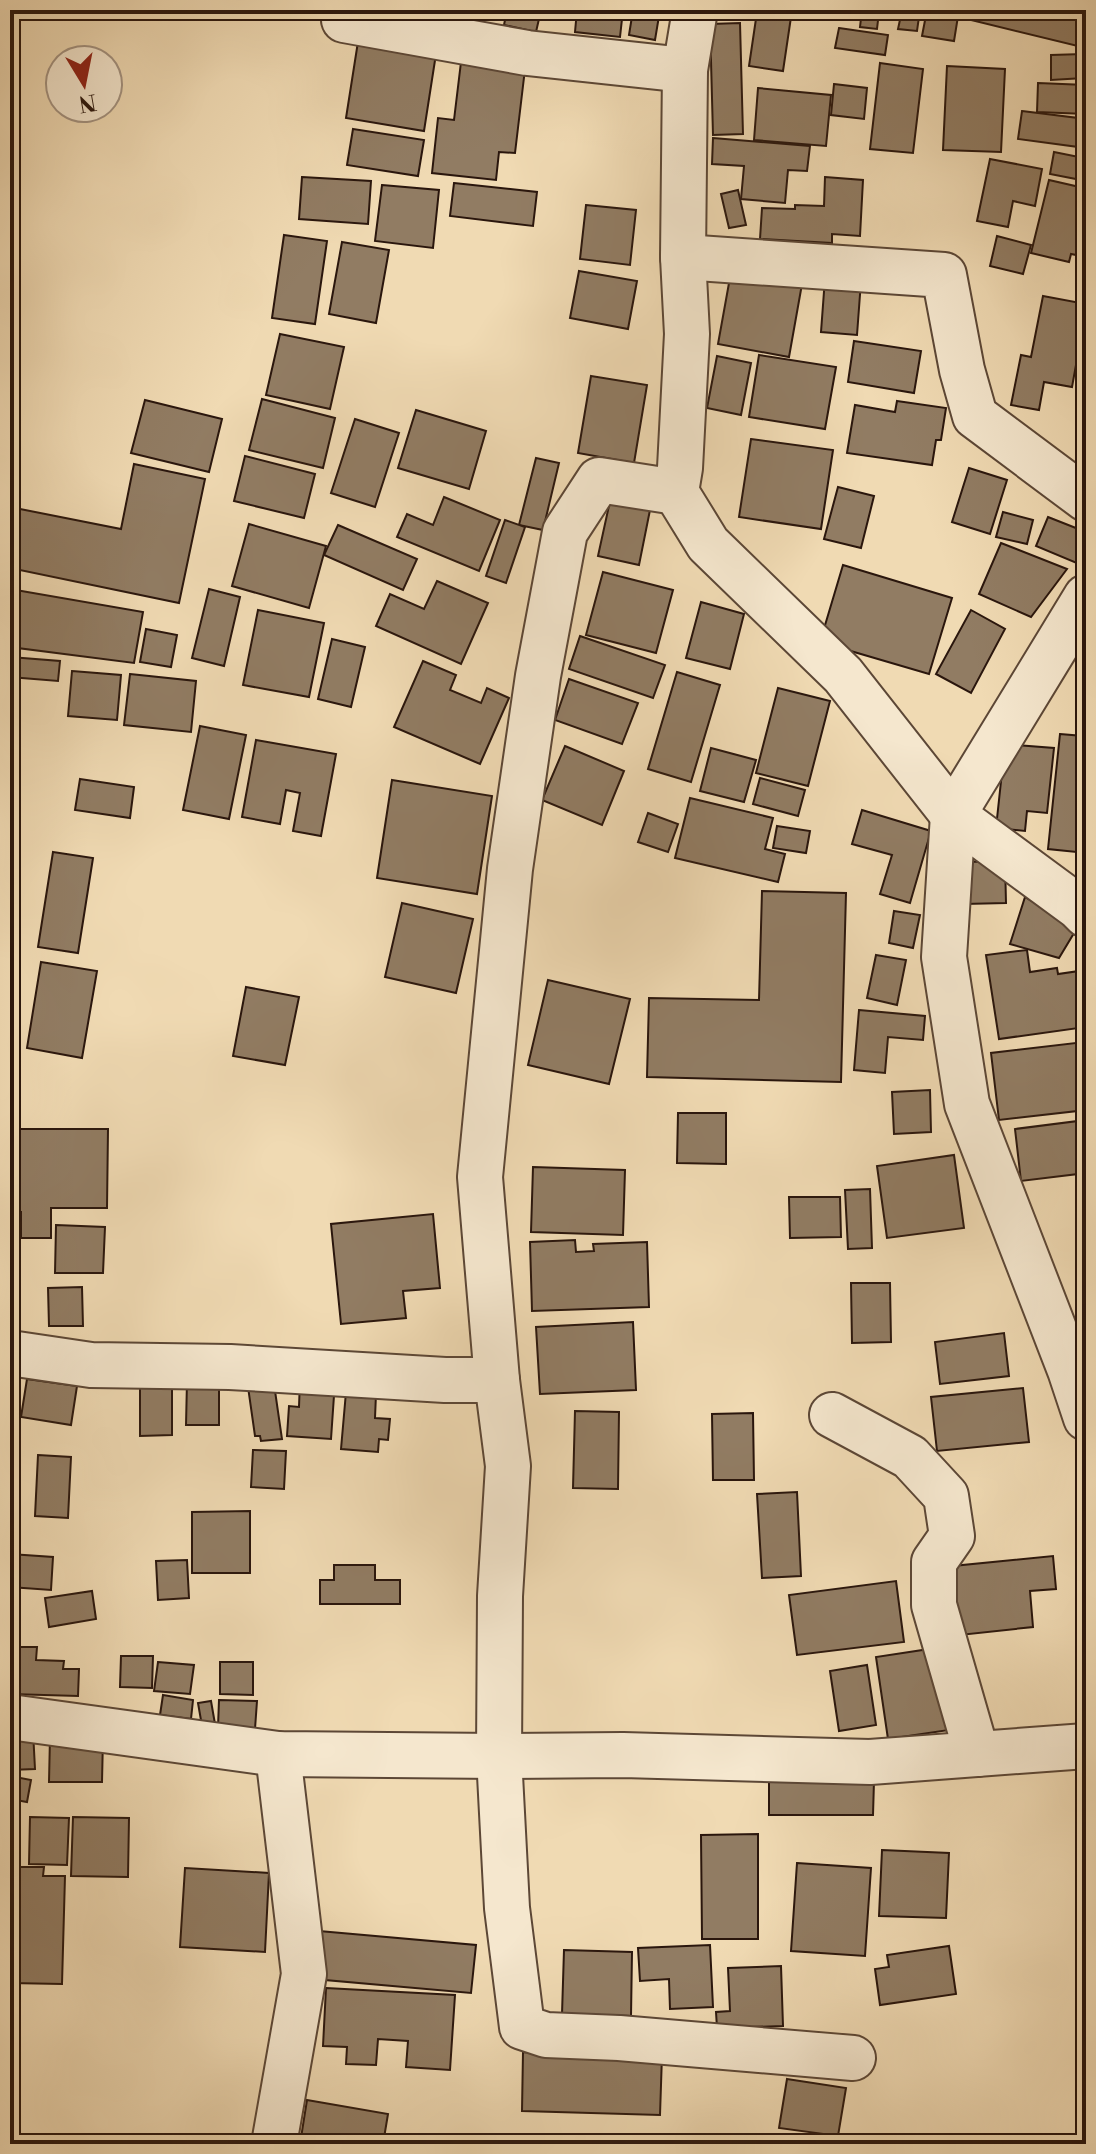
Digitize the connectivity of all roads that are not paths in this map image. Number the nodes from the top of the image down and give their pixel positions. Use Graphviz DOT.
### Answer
graph roads {
  1 [pos="695,10"];
  2 [pos="344,20"];
  3 [pos="685,70"];
  4 [pos="683,257"];
  5 [pos="676,492"];
  6 [pos="1086,499"];
  7 [pos="1086,597"];
  8 [pos="953,815"];
  9 [pos="1086,915"];
  10 [pos="10,1353"];
  11 [pos="497,1380"];
  12 [pos="832,1415"];
  13 [pos="1086,1418"];
  14 [pos="10,1717"];
  15 [pos="1086,1746"];
  16 [pos="278,1754"];
  17 [pos="977,1754"];
  18 [pos="499,1756"];
  19 [pos="853,2058"];
  20 [pos="274,2144"];
  1 -- 3 [label="street"];
  2 -- 3 [label="street"];
  3 -- 4 [label="street"];
  4 -- 5 [label="street"];
  4 -- 6 [label="street"];
  5 -- 8 [label="street"];
  5 -- 11 [label="street"];
  7 -- 8 [label="street"];
  8 -- 9 [label="street"];
  8 -- 13 [label="street"];
  10 -- 11 [label="street"];
  11 -- 18 [label="street"];
  12 -- 17 [label="street"];
  14 -- 16 [label="street"];
  15 -- 17 [label="street"];
  16 -- 18 [label="street"];
  16 -- 20 [label="street"];
  17 -- 18 [label="street"];
  18 -- 19 [label="street"];
}
